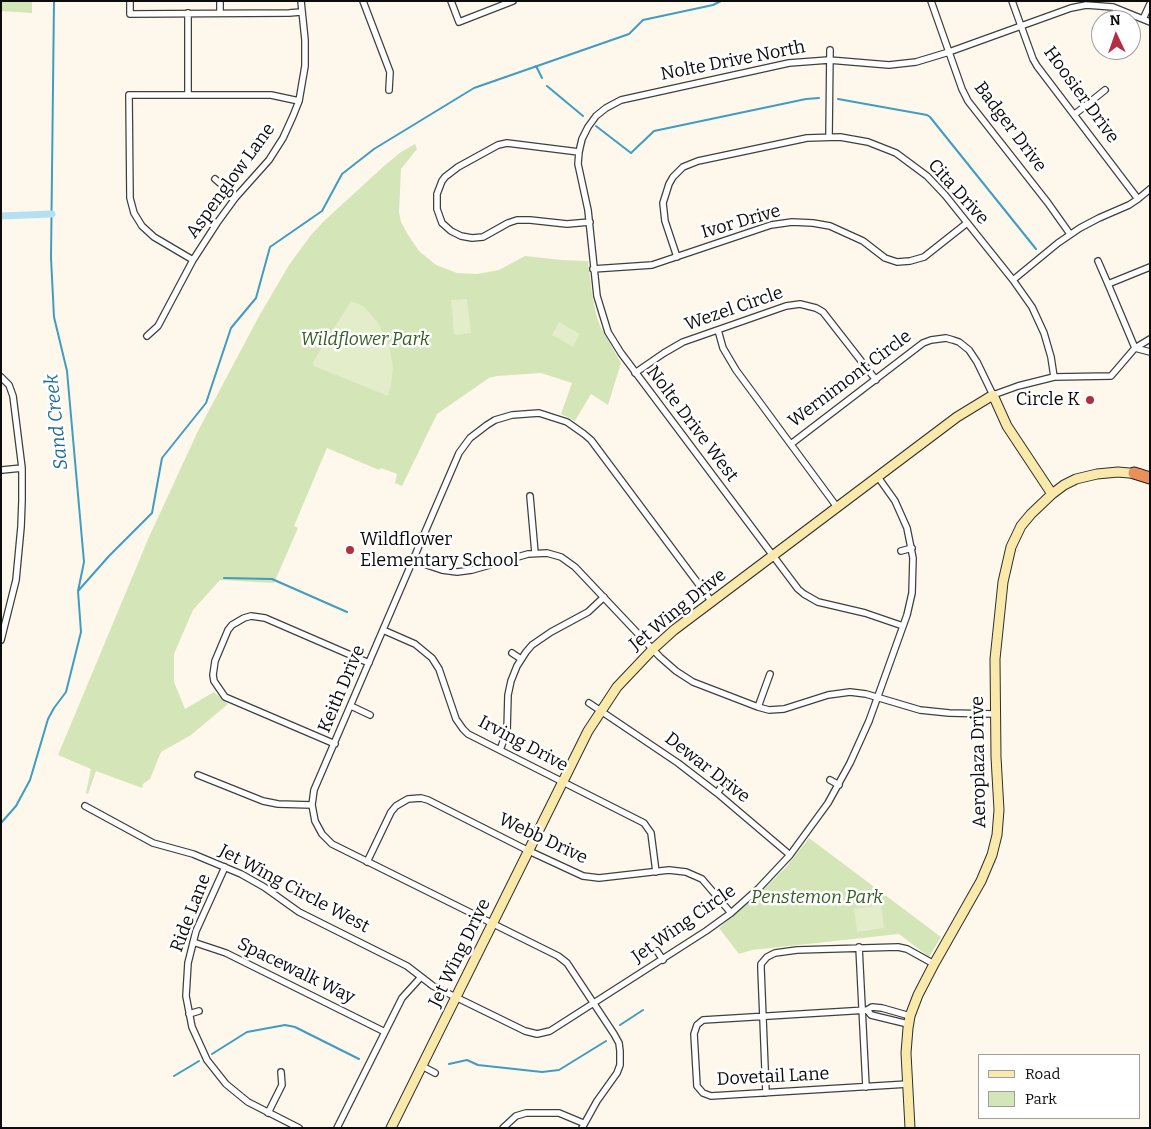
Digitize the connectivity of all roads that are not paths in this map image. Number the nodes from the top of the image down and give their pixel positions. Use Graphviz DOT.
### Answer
graph roads {
  1 [pos="130,1"];
  2 [pos="220,1"];
  3 [pos="301,1"];
  4 [pos="363,1"];
  5 [pos="451,1"];
  6 [pos="513,1"];
  7 [pos="931,1"];
  8 [pos="1012,1"];
  9 [pos="1086,3"];
  10 [pos="1150,4"];
  11 [pos="301,12"];
  12 [pos="188,13"];
  13 [pos="220,13"];
  14 [pos="1147,21"];
  15 [pos="1021,26"];
  16 [pos="830,50"];
  17 [pos="949,52"];
  18 [pos="830,60"];
  19 [pos="388,90"];
  20 [pos="1105,90"];
  21 [pos="188,95"];
  22 [pos="299,100"];
  23 [pos="1075,114"];
  24 [pos="829,136"];
  25 [pos="579,152"];
  26 [pos="215,179"];
  27 [pos="1150,189"];
  28 [pos="236,197"];
  29 [pos="1138,199"];
  30 [pos="590,222"];
  31 [pos="967,223"];
  32 [pos="1070,234"];
  33 [pos="677,257"];
  34 [pos="192,260"];
  35 [pos="1098,260"];
  36 [pos="1150,267"];
  37 [pos="593,270"];
  38 [pos="1013,280"];
  39 [pos="1108,284"];
  40 [pos="718,330"];
  41 [pos="147,336"];
  42 [pos="1150,339"];
  43 [pos="1136,348"];
  44 [pos="1150,352"];
  45 [pos="635,373"];
  46 [pos="1,376"];
  47 [pos="1054,377"];
  48 [pos="876,380"];
  49 [pos="993,396"];
  50 [pos="791,444"];
  51 [pos="22,468"];
  52 [pos="2,470"];
  53 [pos="1150,472"];
  54 [pos="1134,473"];
  55 [pos="878,476"];
  56 [pos="1150,477"];
  57 [pos="1052,494"];
  58 [pos="530,496"];
  59 [pos="838,507"];
  60 [pos="912,548"];
  61 [pos="901,551"];
  62 [pos="535,553"];
  63 [pos="773,555"];
  64 [pos="412,560"];
  65 [pos="604,598"];
  66 [pos="712,602"];
  67 [pos="903,626"];
  68 [pos="383,630"];
  69 [pos="1,640"];
  70 [pos="653,649"];
  71 [pos="512,653"];
  72 [pos="521,659"];
  73 [pos="369,663"];
  74 [pos="770,674"];
  75 [pos="878,697"];
  76 [pos="590,703"];
  77 [pos="351,706"];
  78 [pos="758,708"];
  79 [pos="601,710"];
  80 [pos="995,714"];
  81 [pos="370,715"];
  82 [pos="335,744"];
  83 [pos="500,750"];
  84 [pos="198,775"];
  85 [pos="830,780"];
  86 [pos="562,782"];
  87 [pos="723,785"];
  88 [pos="839,785"];
  89 [pos="717,793"];
  90 [pos="312,805"];
  91 [pos="85,806"];
  92 [pos="529,851"];
  93 [pos="790,855"];
  94 [pos="367,862"];
  95 [pos="225,867"];
  96 [pos="656,872"];
  97 [pos="731,913"];
  98 [pos="492,924"];
  99 [pos="193,942"];
  100 [pos="859,947"];
  101 [pos="657,951"];
  102 [pos="662,960"];
  103 [pos="934,964"];
  104 [pos="421,977"];
  105 [pos="456,998"];
  106 [pos="594,1004"];
  107 [pos="864,1010"];
  108 [pos="200,1012"];
  109 [pos="189,1014"];
  110 [pos="762,1016"];
  111 [pos="909,1020"];
  112 [pos="385,1032"];
  113 [pos="422,1066"];
  114 [pos="281,1072"];
  115 [pos="436,1073"];
  116 [pos="908,1084"];
  117 [pos="866,1087"];
  118 [pos="766,1093"];
  119 [pos="268,1112"];
  120 [pos="582,1125"];
  121 [pos="299,1128"];
  122 [pos="337,1128"];
  123 [pos="391,1128"];
  124 [pos="503,1128"];
  125 [pos="910,1128"];
  1 -- 12 [label="street"];
  2 -- 13 [label="street"];
  3 -- 11 [label="street, Aspenglow Lane"];
  4 -- 19 [label="street"];
  5 -- 6 [label="street"];
  7 -- 17 [label="street, Badger Drive"];
  8 -- 15 [label="street, Hoosier Drive"];
  9 -- 14 [label="street, Nolte Drive North"];
  9 -- 15 [label="street, Nolte Drive North"];
  10 -- 14 [label="street"];
  11 -- 13 [label="street"];
  11 -- 22 [label="street, Aspenglow Lane"];
  12 -- 13 [label="street"];
  12 -- 21 [label="street"];
  15 -- 17 [label="street, Nolte Drive North"];
  15 -- 23 [label="street, Hoosier Drive"];
  16 -- 18 [label="street"];
  17 -- 18 [label="street, Nolte Drive North"];
  17 -- 32 [label="street, Badger Drive"];
  18 -- 24 [label="street"];
  18 -- 25 [label="street, Nolte Drive North"];
  20 -- 23 [label="street"];
  21 -- 22 [label="street"];
  21 -- 34 [label="street"];
  22 -- 28 [label="street, Aspenglow Lane"];
  23 -- 29 [label="street, Hoosier Drive"];
  24 -- 31 [label="street, Cita Drive"];
  24 -- 33 [label="street, Cita Drive"];
  25 -- 30 [label="street, Nolte Drive West"];
  25 -- 30 [label="street"];
  26 -- 28 [label="street"];
  27 -- 29 [label="street"];
  28 -- 34 [label="street, Aspenglow Lane"];
  29 -- 32 [label="street"];
  30 -- 37 [label="street, Nolte Drive West"];
  31 -- 33 [label="street, Ivor Drive"];
  31 -- 38 [label="street, Cita Drive"];
  32 -- 38 [label="street"];
  33 -- 37 [label="street, Ivor Drive"];
  34 -- 41 [label="street, Aspenglow Lane"];
  35 -- 39 [label="street"];
  36 -- 39 [label="street"];
  37 -- 45 [label="street, Nolte Drive West"];
  38 -- 47 [label="street, Cita Drive"];
  39 -- 43 [label="street"];
  40 -- 45 [label="street, Wezel Circle"];
  40 -- 48 [label="street, Wezel Circle"];
  40 -- 50 [label="street"];
  42 -- 43 [label="street"];
  43 -- 44 [label="street"];
  43 -- 47 [label="street, Jet Wing Drive"];
  45 -- 63 [label="street, Nolte Drive West"];
  46 -- 51 [label="street"];
  47 -- 49 [label="street, Jet Wing Drive"];
  48 -- 49 [label="street, Wernimont Circle"];
  48 -- 50 [label="street, Wernimont Circle"];
  49 -- 55 [label="main road, Jet Wing Drive"];
  49 -- 57 [label="main road, Wernimont Circle"];
  50 -- 59 [label="street"];
  51 -- 52 [label="street"];
  51 -- 69 [label="street"];
  53 -- 54 [label="highway"];
  54 -- 56 [label="highway"];
  54 -- 57 [label="main road, Aeroplaza Drive"];
  55 -- 59 [label="main road, Jet Wing Drive"];
  55 -- 60 [label="street, Jet Wing Circle"];
  57 -- 80 [label="main road, Aeroplaza Drive"];
  58 -- 62 [label="street"];
  59 -- 63 [label="main road, Jet Wing Drive"];
  60 -- 61 [label="street"];
  60 -- 67 [label="street, Jet Wing Circle"];
  62 -- 64 [label="street"];
  62 -- 65 [label="street"];
  63 -- 66 [label="main road, Jet Wing Drive"];
  63 -- 67 [label="street, Nolte Drive West"];
  64 -- 66 [label="street, Keith Drive"];
  64 -- 68 [label="street, Keith Drive"];
  65 -- 70 [label="street"];
  65 -- 72 [label="street"];
  66 -- 70 [label="main road, Jet Wing Drive"];
  67 -- 75 [label="street, Jet Wing Circle"];
  68 -- 73 [label="street, Keith Drive"];
  68 -- 83 [label="street, Irving Drive"];
  70 -- 78 [label="street"];
  70 -- 79 [label="main road, Jet Wing Drive"];
  71 -- 72 [label="street"];
  72 -- 83 [label="street"];
  73 -- 77 [label="street, Keith Drive"];
  73 -- 82 [label="street"];
  74 -- 78 [label="street"];
  75 -- 78 [label="street"];
  75 -- 80 [label="street"];
  75 -- 88 [label="street, Jet Wing Circle"];
  76 -- 79 [label="street, Dewar Drive"];
  77 -- 81 [label="street"];
  77 -- 82 [label="street, Keith Drive"];
  79 -- 86 [label="main road, Jet Wing Drive"];
  79 -- 89 [label="street, Dewar Drive"];
  80 -- 103 [label="main road, Aeroplaza Drive"];
  82 -- 90 [label="street, Keith Drive"];
  83 -- 86 [label="street, Irving Drive"];
  84 -- 90 [label="street"];
  85 -- 88 [label="street"];
  86 -- 92 [label="main road, Jet Wing Drive"];
  86 -- 96 [label="street, Irving Drive"];
  87 -- 89 [label="street"];
  88 -- 93 [label="street, Jet Wing Circle"];
  89 -- 93 [label="street, Dewar Drive"];
  90 -- 94 [label="street"];
  91 -- 95 [label="street, Jet Wing Circle West"];
  92 -- 94 [label="street, Webb Drive"];
  92 -- 96 [label="street, Webb Drive"];
  92 -- 98 [label="main road, Jet Wing Drive"];
  93 -- 97 [label="street, Jet Wing Circle"];
  94 -- 98 [label="street"];
  95 -- 99 [label="street, Ride Lane"];
  95 -- 104 [label="street, Jet Wing Circle West"];
  96 -- 97 [label="street, Webb Drive"];
  97 -- 102 [label="street, Jet Wing Circle"];
  98 -- 105 [label="main road, Jet Wing Drive"];
  98 -- 106 [label="street"];
  99 -- 109 [label="street, Ride Lane"];
  99 -- 112 [label="street, Spacewalk Way"];
  100 -- 103 [label="street"];
  100 -- 107 [label="street"];
  100 -- 110 [label="street"];
  101 -- 102 [label="street"];
  102 -- 106 [label="street, Jet Wing Circle"];
  103 -- 111 [label="main road, Aeroplaza Drive"];
  104 -- 105 [label="street, Jet Wing Circle West"];
  104 -- 112 [label="street"];
  105 -- 106 [label="street, Jet Wing Circle"];
  105 -- 113 [label="main road, Jet Wing Drive"];
  106 -- 120 [label="street"];
  107 -- 110 [label="street, Dovetail Lane"];
  107 -- 111 [label="street, Dovetail Lane"];
  107 -- 117 [label="street"];
  108 -- 109 [label="street"];
  109 -- 119 [label="street, Ride Lane"];
  110 -- 118 [label="street"];
  110 -- 118 [label="street, Dovetail Lane"];
  111 -- 116 [label="main road, Aeroplaza Drive"];
  112 -- 122 [label="street"];
  113 -- 115 [label="street"];
  113 -- 123 [label="main road, Jet Wing Drive"];
  114 -- 119 [label="street"];
  116 -- 117 [label="street, Dovetail Lane"];
  116 -- 125 [label="main road, Aeroplaza Drive"];
  117 -- 118 [label="street, Dovetail Lane"];
  119 -- 121 [label="street, Ride Lane"];
  120 -- 124 [label="street"];
}
